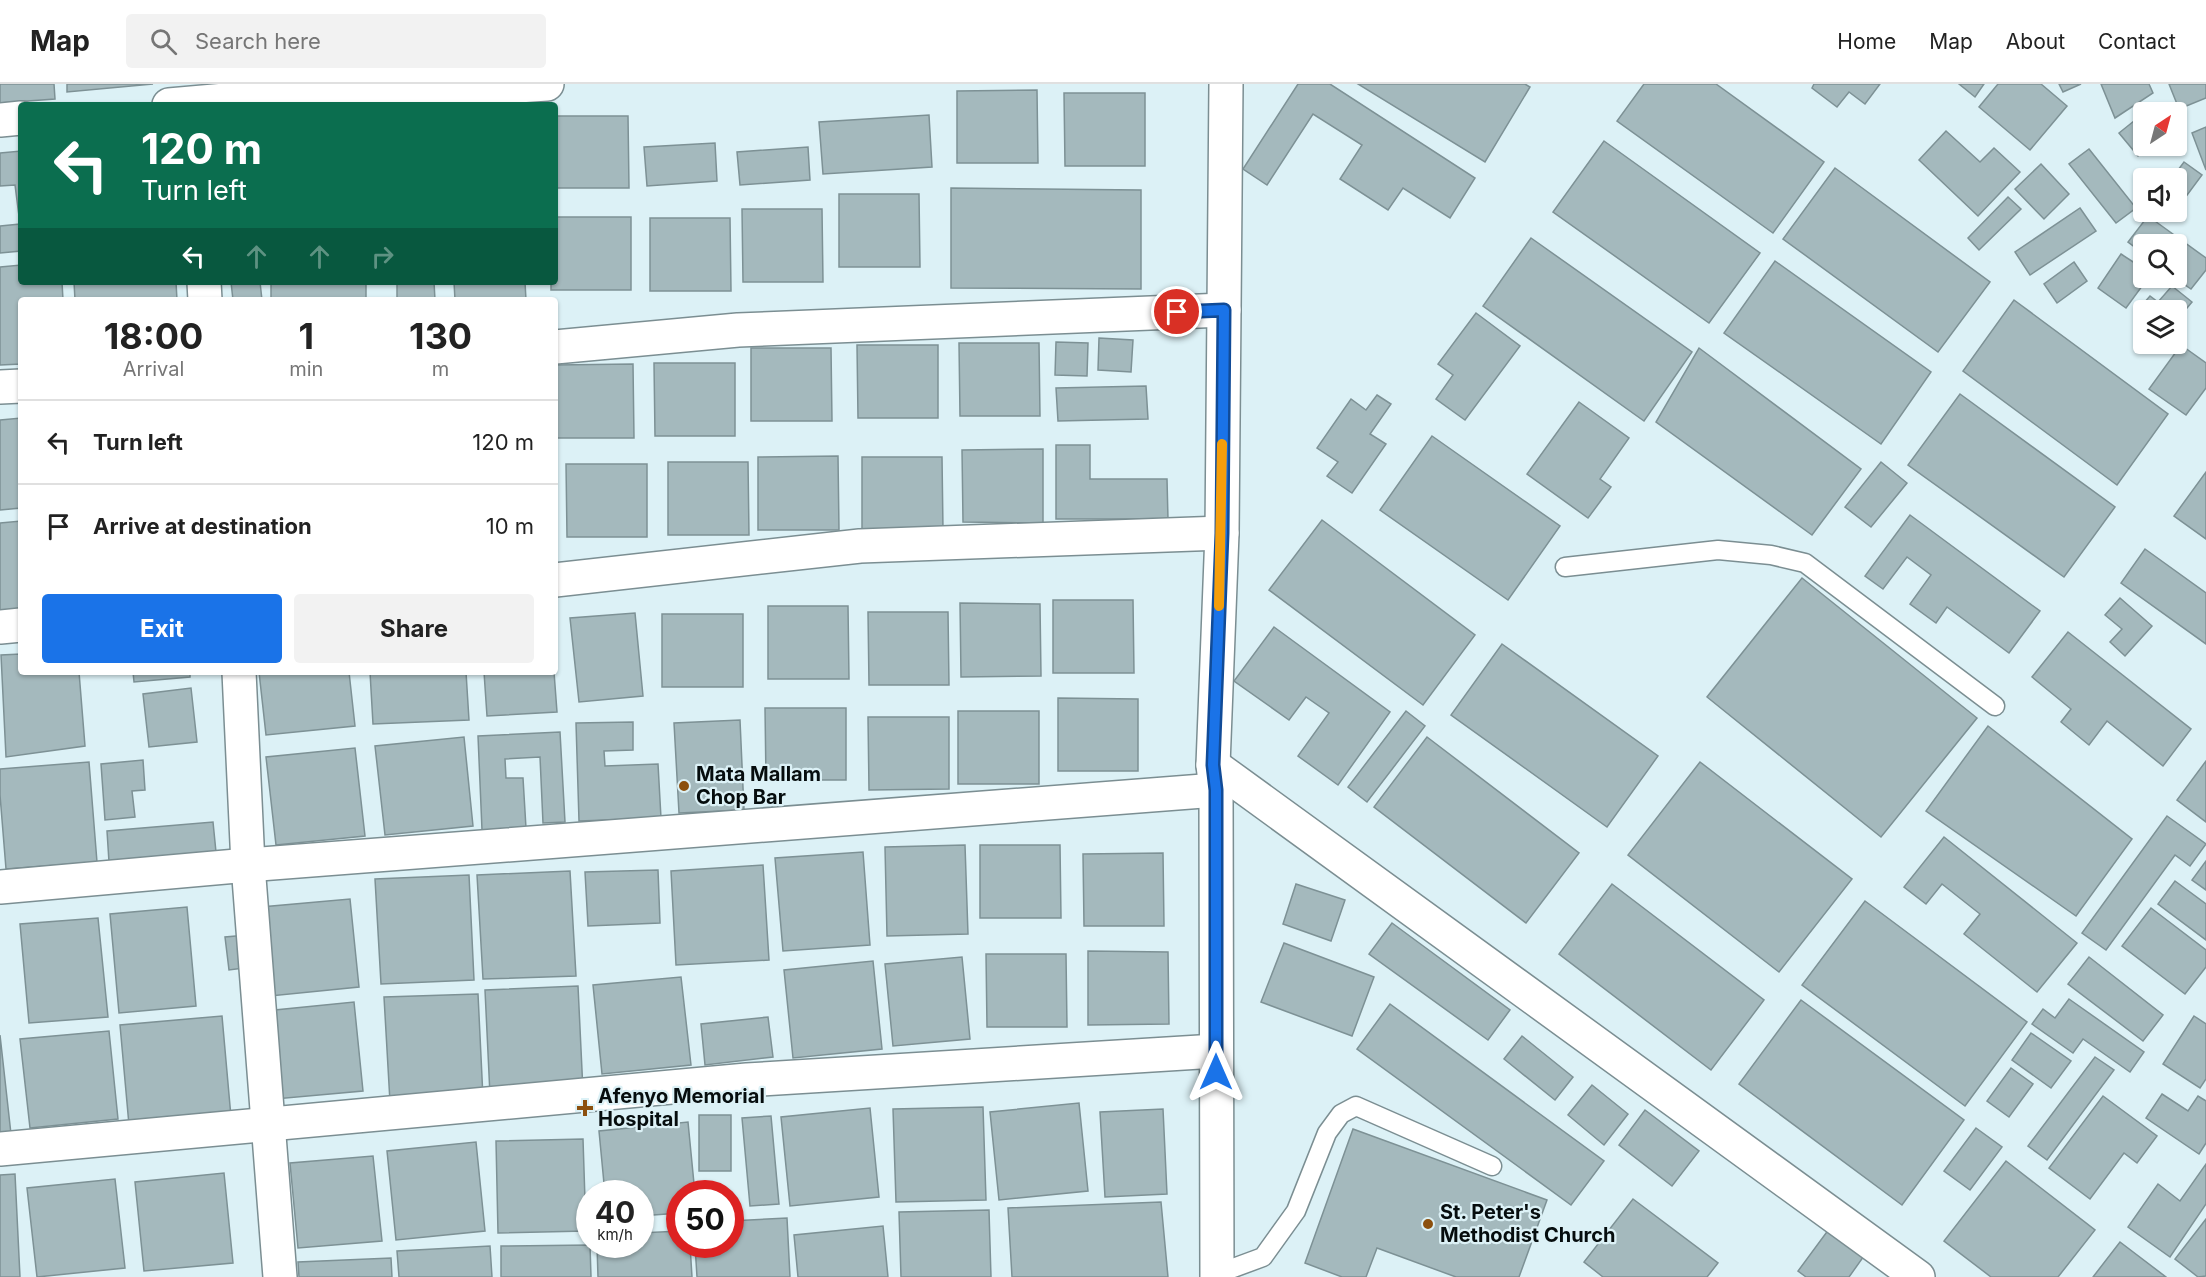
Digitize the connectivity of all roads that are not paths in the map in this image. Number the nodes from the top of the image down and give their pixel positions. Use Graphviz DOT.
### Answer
graph roads {
  1 [pos="548,84"];
  2 [pos="1226,84"];
  3 [pos="189,99"];
  4 [pos="18,118"];
  5 [pos="0,120"];
  6 [pos="1224,310"];
  7 [pos="558,347"];
  8 [pos="18,386"];
  9 [pos="0,387"];
  10 [pos="1222,533"];
  11 [pos="1565,567"];
  12 [pos="558,580"];
  13 [pos="18,625"];
  14 [pos="0,627"];
  15 [pos="239,675"];
  16 [pos="1995,706"];
  17 [pos="1215,777"];
  18 [pos="248,864"];
  19 [pos="0,887"];
  20 [pos="1216,1051"];
  21 [pos="267,1124"];
  22 [pos="0,1149"];
  23 [pos="1492,1166"];
  24 [pos="1217,1275"];
  25 [pos="280,1277"];
  26 [pos="1918,1277"];
  1 -- 3 [label="street"];
  2 -- 6 [label="street"];
  4 -- 5 [label="street"];
  6 -- 7 [label="street"];
  6 -- 10 [label="street"];
  8 -- 9 [label="street"];
  10 -- 12 [label="street"];
  10 -- 17 [label="street"];
  11 -- 16 [label="lane"];
  13 -- 14 [label="street"];
  15 -- 18 [label="street"];
  17 -- 18 [label="street"];
  17 -- 20 [label="street"];
  17 -- 26 [label="street"];
  18 -- 19 [label="street"];
  18 -- 21 [label="street"];
  20 -- 21 [label="street"];
  20 -- 24 [label="street"];
  21 -- 22 [label="street"];
  21 -- 25 [label="street"];
  23 -- 24 [label="lane"];
}
